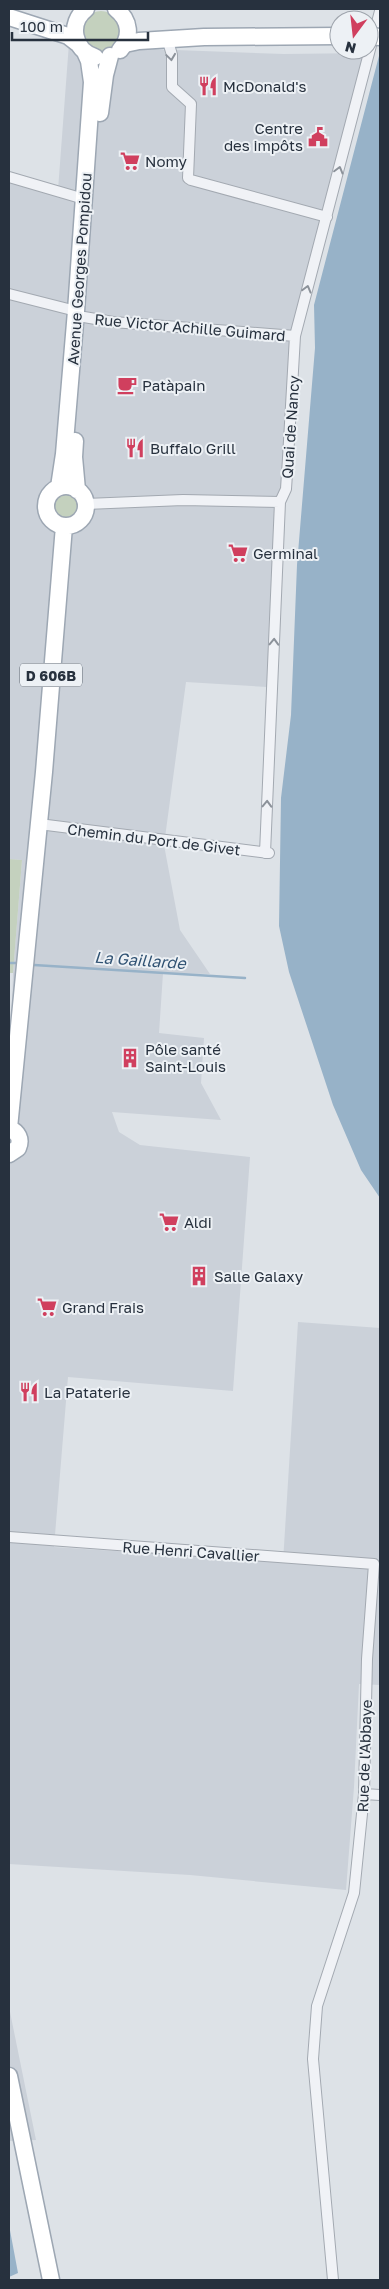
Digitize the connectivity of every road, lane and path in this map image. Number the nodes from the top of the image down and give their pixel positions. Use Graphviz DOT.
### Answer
graph roads {
  1 [pos="116,9"];
  2 [pos="380,11"];
  3 [pos="82,14"];
  4 [pos="9,17"];
  5 [pos="26,21"];
  6 [pos="128,25"];
  7 [pos="329,36"];
  8 [pos="204,37"];
  9 [pos="168,38"];
  10 [pos="125,44"];
  11 [pos="81,48"];
  12 [pos="110,56"];
  13 [pos="9,177"];
  14 [pos="84,199"];
  15 [pos="326,217"];
  16 [pos="9,294"];
  17 [pos="80,314"];
  18 [pos="295,336"];
  19 [pos="59,487"];
  20 [pos="77,490"];
  21 [pos="280,502"];
  22 [pos="86,504"];
  23 [pos="64,526"];
  24 [pos="39,824"];
  25 [pos="267,853"];
  26 [pos="9,1128"];
  27 [pos="9,1154"];
  28 [pos="9,1537"];
  29 [pos="374,1564"];
  30 [pos="364,1794"];
  31 [pos="380,1795"];
  32 [pos="9,2076"];
  33 [pos="51,2280"];
  34 [pos="333,2280"];
  1 -- 6 [label="main road"];
  15 -- 2 [label="street, Quai de Nancy, one-way"];
  3 -- 5 [label="main road"];
  3 -- 11 [label="main road, Avenue Georges Pompidou"];
  4 -- 5 [label="main road"];
  5 -- 11 [label="main road"];
  6 -- 8 [label="main road"];
  6 -- 10 [label="main road"];
  7 -- 8 [label="main road"];
  8 -- 9 [label="main road"];
  9 -- 10 [label="main road"];
  9 -- 15 [label="street, one-way"];
  10 -- 12 [label="main road"];
  11 -- 12 [label="main road"];
  11 -- 14 [label="main road, Avenue Georges Pompidou"];
  12 -- 17 [label="main road, Avenue Georges Pompidou"];
  13 -- 14 [label="street"];
  14 -- 17 [label="main road, Avenue Georges Pompidou"];
  18 -- 15 [label="street, Quai de Nancy, one-way"];
  16 -- 17 [label="street, Rue Victor Achille Guimard"];
  17 -- 18 [label="street, Rue Victor Achille Guimard"];
  17 -- 19 [label="main road, Avenue Georges Pompidou"];
  17 -- 20 [label="main road, Avenue Georges Pompidou"];
  18 -- 21 [label="street, Quai de Nancy"];
  19 -- 20 [label="main road"];
  19 -- 23 [label="main road"];
  20 -- 22 [label="main road"];
  21 -- 22 [label="street"];
  25 -- 21 [label="street, Quai de Nancy, one-way"];
  22 -- 23 [label="main road"];
  23 -- 24 [label="main road, D 606B"];
  24 -- 25 [label="street, Chemin du Port de Givet"];
  24 -- 26 [label="main road, D 606B"];
  26 -- 27 [label="main road"];
  28 -- 29 [label="street, Rue Henri Cavallier"];
  29 -- 30 [label="street, Rue de l'Abbaye"];
  30 -- 31 [label="street"];
  30 -- 34 [label="street, Rue de l'Abbaye"];
  32 -- 33 [label="main road"];
}
